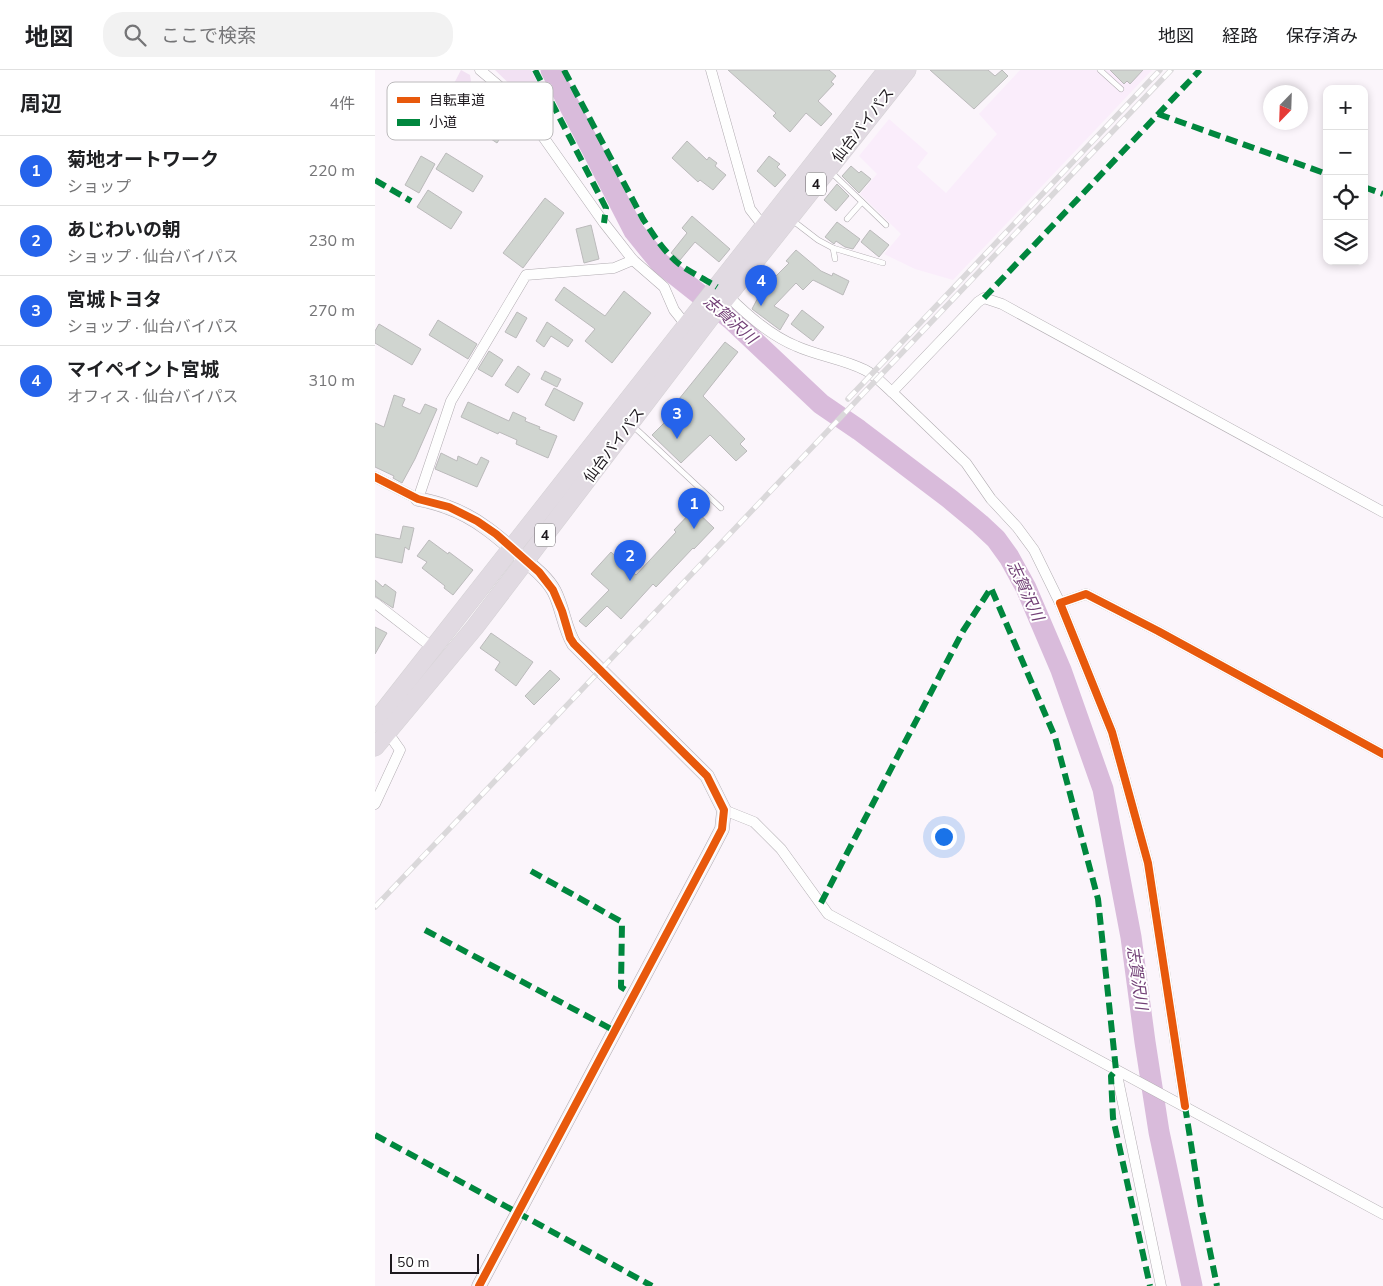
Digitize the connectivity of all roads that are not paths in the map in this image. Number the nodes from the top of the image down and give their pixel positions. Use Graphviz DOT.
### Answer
graph roads {
  1 [pos="480,70"];
  2 [pos="711,70"];
  3 [pos="887,70"];
  4 [pos="907,70"];
  5 [pos="1100,70"];
  6 [pos="494,82"];
  7 [pos="1121,89"];
  8 [pos="545,140"];
  9 [pos="828,169"];
  10 [pos="862,202"];
  11 [pos="789,218"];
  12 [pos="847,219"];
  13 [pos="886,225"];
  14 [pos="764,227"];
  15 [pos="833,248"];
  16 [pos="835,259"];
  17 [pos="633,260"];
  18 [pos="883,263"];
  19 [pos="723,295"];
  20 [pos="705,314"];
  21 [pos="686,325"];
  22 [pos="892,392"];
  23 [pos="630,423"];
  24 [pos="375,477"];
  25 [pos="418,499"];
  26 [pos="721,508"];
  27 [pos="1383,512"];
  28 [pos="511,548"];
  29 [pos="526,561"];
  30 [pos="375,603"];
  31 [pos="1060,603"];
  32 [pos="433,648"];
  33 [pos="381,728"];
  34 [pos="375,747"];
  35 [pos="1383,754"];
  36 [pos="375,804"];
  37 [pos="724,810"];
  38 [pos="1119,1072"];
  39 [pos="1183,1104"];
  40 [pos="1383,1214"];
  41 [pos="479,1286"];
  42 [pos="1161,1286"];
  1 -- 6 [label="street"];
  2 -- 14 [label="street"];
  3 -- 14 [label="highway, 仙台バイパス / 4"];
  4 -- 9 [label="highway, 仙台バイパス / 4"];
  5 -- 7 [label="lane"];
  8 -- 17 [label="street"];
  9 -- 10 [label="lane"];
  9 -- 11 [label="highway, 仙台バイパス / 4"];
  10 -- 12 [label="lane"];
  10 -- 13 [label="lane"];
  11 -- 15 [label="lane"];
  11 -- 19 [label="highway, 仙台バイパス / 4"];
  14 -- 19 [label="highway, 仙台バイパス / 4"];
  15 -- 16 [label="lane"];
  15 -- 18 [label="lane"];
  17 -- 21 [label="street"];
  17 -- 25 [label="street"];
  19 -- 20 [label="highway, 仙台バイパス / 4"];
  19 -- 22 [label="street"];
  20 -- 21 [label="highway, 仙台バイパス / 4"];
  20 -- 23 [label="highway, 仙台バイパス / 4"];
  21 -- 28 [label="highway, 仙台バイパス / 4"];
  22 -- 27 [label="street"];
  22 -- 31 [label="street"];
  23 -- 26 [label="lane"];
  23 -- 29 [label="highway, 仙台バイパス / 4"];
  24 -- 25 [label="street"];
  25 -- 28 [label="street"];
  28 -- 29 [label="street"];
  28 -- 32 [label="highway, 仙台バイパス / 4"];
  29 -- 33 [label="highway, 仙台バイパス / 4"];
  29 -- 37 [label="street"];
  30 -- 32 [label="street"];
  31 -- 35 [label="street"];
  31 -- 39 [label="street"];
  32 -- 33 [label="highway, 仙台バイパス / 4"];
  33 -- 34 [label="highway, 仙台バイパス / 4"];
  33 -- 36 [label="street"];
  37 -- 38 [label="street"];
  37 -- 41 [label="street"];
  38 -- 39 [label="street"];
  38 -- 42 [label="street"];
  39 -- 40 [label="street"];
}
